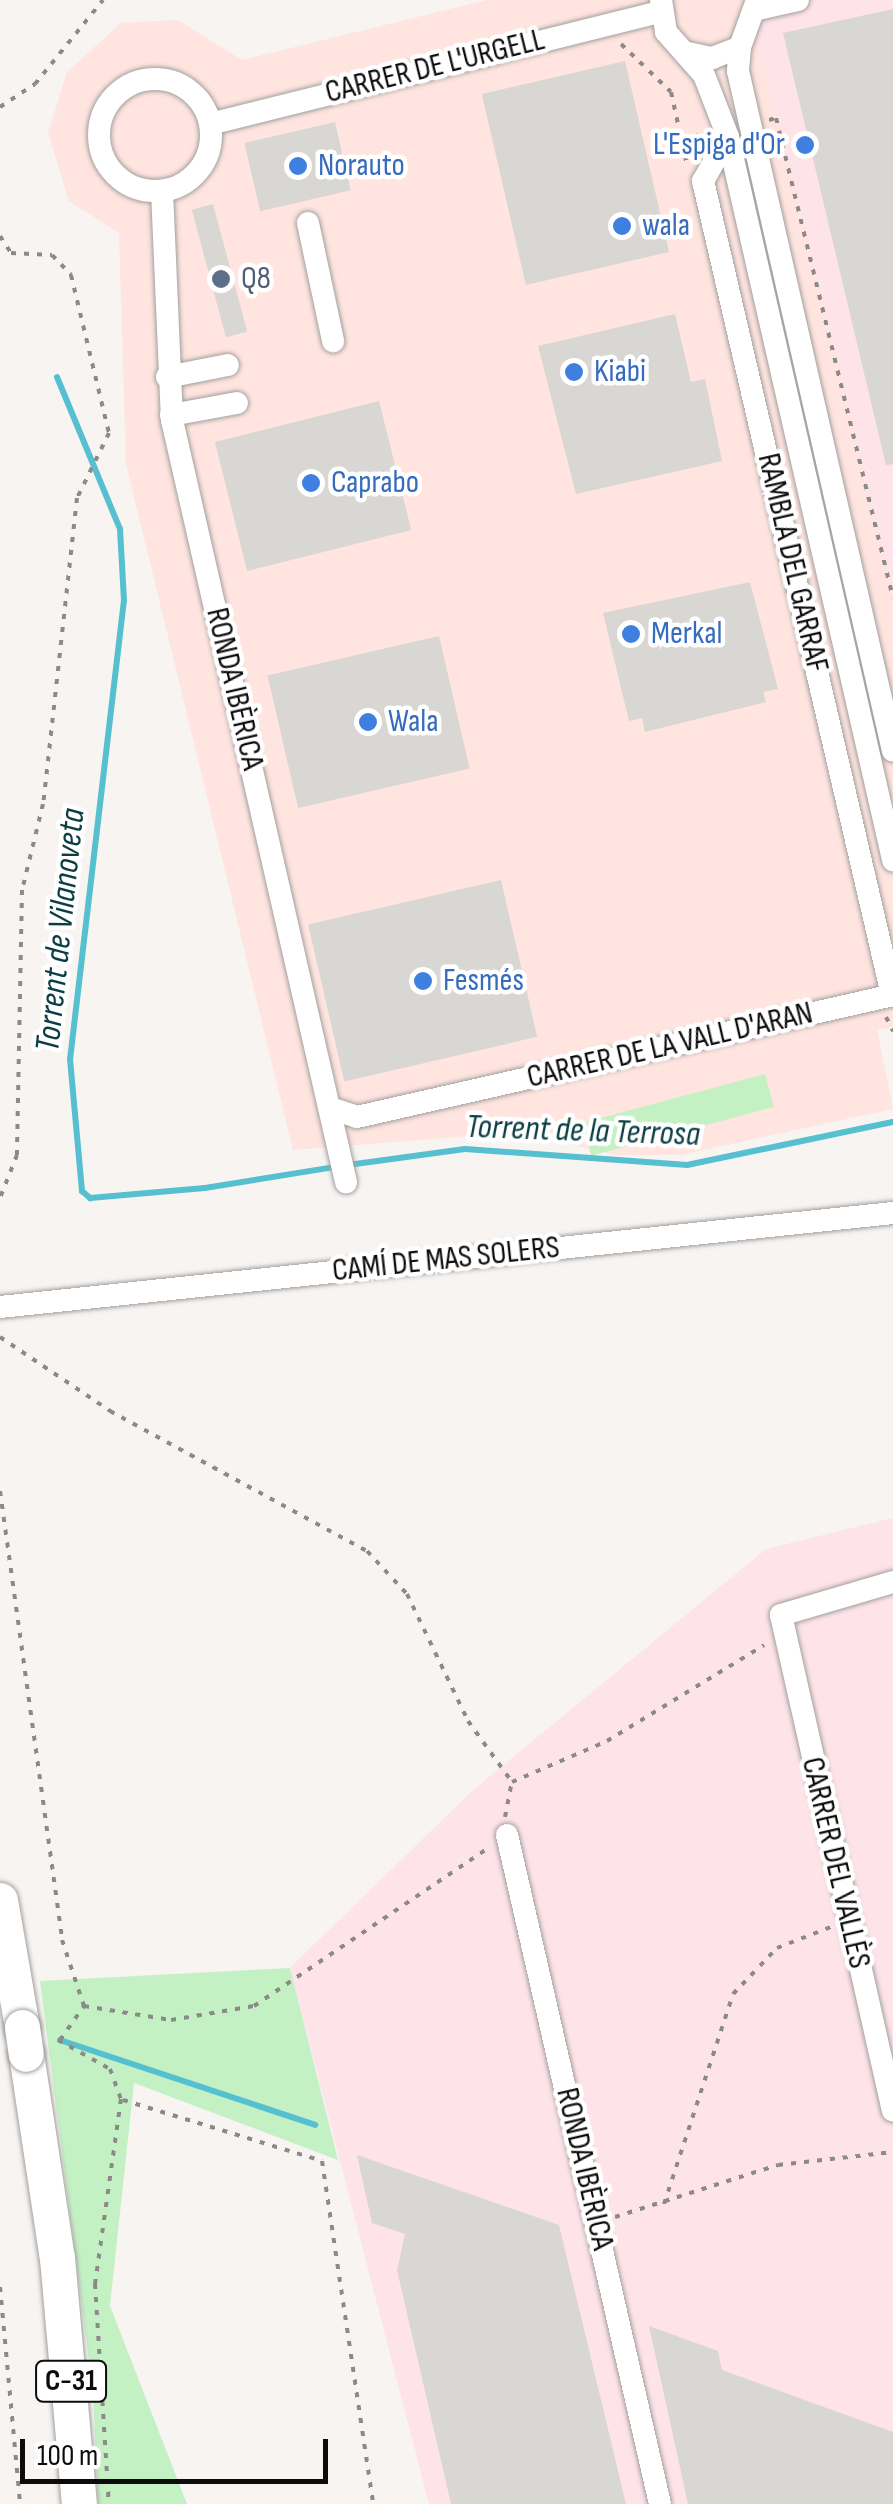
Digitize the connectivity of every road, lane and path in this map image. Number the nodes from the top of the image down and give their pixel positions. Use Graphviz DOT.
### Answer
graph roads {
  1 [pos="103,0"];
  2 [pos="798,0"];
  3 [pos="758,4"];
  4 [pos="660,6"];
  5 [pos="740,47"];
  6 [pos="688,53"];
  7 [pos="0,107"];
  8 [pos="776,118"];
  9 [pos="210,124"];
  10 [pos="728,137"];
  11 [pos="162,191"];
  12 [pos="308,223"];
  13 [pos="0,236"];
  14 [pos="333,341"];
  15 [pos="228,365"];
  16 [pos="167,377"];
  17 [pos="237,403"];
  18 [pos="171,415"];
  19 [pos="893,598"];
  20 [pos="893,751"];
  21 [pos="893,860"];
  22 [pos="893,995"];
  23 [pos="333,1109"];
  24 [pos="346,1182"];
  25 [pos="0,1198"];
  26 [pos="893,1213"];
  27 [pos="0,1308"];
  28 [pos="0,1337"];
  29 [pos="0,1491"];
  30 [pos="893,1582"];
  31 [pos="782,1626"];
  32 [pos="512,1782"];
  33 [pos="507,1834"];
  34 [pos="0,1900"];
  35 [pos="849,1921"];
  36 [pos="84,2006"];
  37 [pos="121,2099"];
  38 [pos="893,2111"];
  39 [pos="893,2152"];
  40 [pos="664,2204"];
  41 [pos="596,2222"];
  42 [pos="0,2287"];
  43 [pos="20,2504"];
  44 [pos="79,2504"];
  45 [pos="109,2504"];
  46 [pos="373,2504"];
  47 [pos="660,2504"];
  1 -- 7 [label="path"];
  2 -- 3 [label="street"];
  3 -- 5 [label="street, RAMBLA DEL GARRAF"];
  4 -- 6 [label="street, RAMBLA DEL GARRAF"];
  4 -- 9 [label="street, CARRER DE L'URGELL"];
  5 -- 6 [label="street"];
  5 -- 20 [label="street, RAMBLA DEL GARRAF"];
  6 -- 10 [label="street, RAMBLA DEL GARRAF"];
  8 -- 19 [label="path"];
  9 -- 11 [label="street"];
  9 -- 11 [label="street"];
  10 -- 21 [label="street, RAMBLA DEL GARRAF"];
  10 -- 22 [label="street, RAMBLA DEL GARRAF"];
  11 -- 16 [label="street, RONDA IBÈRICA"];
  12 -- 14 [label="street"];
  13 -- 25 [label="path"];
  15 -- 16 [label="street"];
  16 -- 18 [label="street, RONDA IBÈRICA"];
  17 -- 18 [label="street"];
  18 -- 23 [label="street, RONDA IBÈRICA"];
  22 -- 23 [label="street, CARRER DE LA VALL D'ARAN"];
  23 -- 24 [label="street, RONDA IBÈRICA"];
  26 -- 27 [label="street, CAMÍ DE MAS SOLERS"];
  28 -- 32 [label="path"];
  29 -- 36 [label="path"];
  30 -- 31 [label="street"];
  31 -- 32 [label="path"];
  31 -- 35 [label="street, CARRER DEL VALLÈS"];
  32 -- 33 [label="path"];
  33 -- 36 [label="path"];
  33 -- 41 [label="street, RONDA IBÈRICA"];
  34 -- 44 [label="highway, C-31"];
  35 -- 38 [label="street, CARRER DEL VALLÈS"];
  35 -- 40 [label="path"];
  36 -- 37 [label="path"];
  37 -- 45 [label="path"];
  37 -- 46 [label="path"];
  39 -- 40 [label="path"];
  40 -- 41 [label="path"];
  41 -- 47 [label="street, RONDA IBÈRICA"];
  42 -- 43 [label="path"];
}
